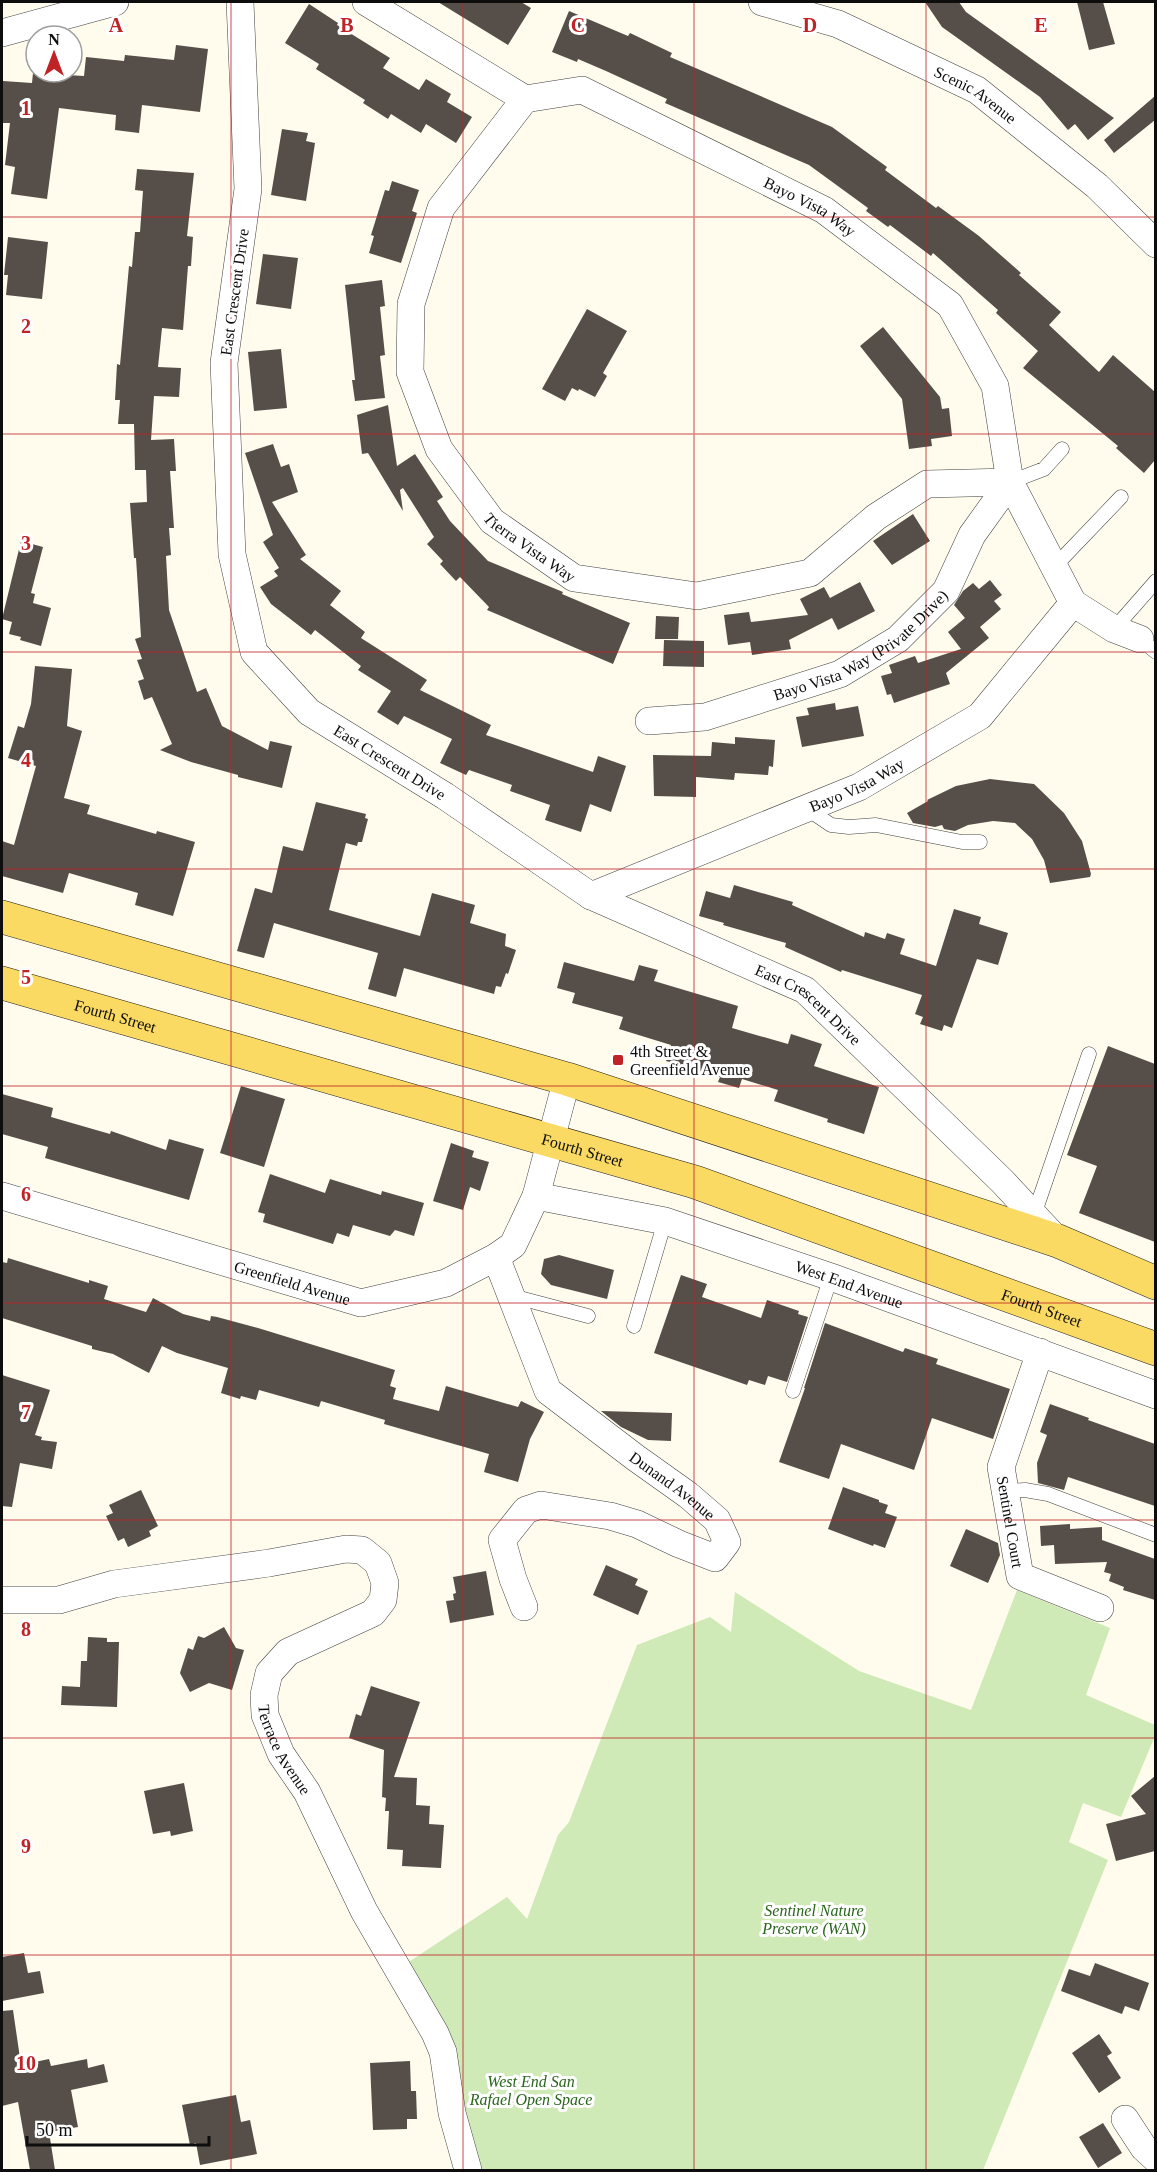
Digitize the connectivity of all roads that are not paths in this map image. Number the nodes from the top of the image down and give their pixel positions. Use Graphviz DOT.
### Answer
graph roads {
  1 [pos="115,2"];
  2 [pos="240,2"];
  3 [pos="366,2"];
  4 [pos="762,2"];
  5 [pos="2,33"];
  6 [pos="525,99"];
  7 [pos="1155,244"];
  8 [pos="1062,448"];
  9 [pos="1010,482"];
  10 [pos="1121,496"];
  11 [pos="1054,567"];
  12 [pos="1155,581"];
  13 [pos="1073,603"];
  14 [pos="1114,629"];
  15 [pos="1148,645"];
  16 [pos="649,721"];
  17 [pos="806,808"];
  18 [pos="980,842"];
  19 [pos="591,896"];
  20 [pos="2,917"];
  21 [pos="2,983"];
  22 [pos="1089,1053"];
  23 [pos="567,1079"];
  24 [pos="550,1142"];
  25 [pos="2,1196"];
  26 [pos="536,1196"];
  27 [pos="1034,1215"];
  28 [pos="665,1221"];
  29 [pos="1058,1240"];
  30 [pos="496,1257"];
  31 [pos="831,1277"];
  32 [pos="1155,1282"];
  33 [pos="512,1296"];
  34 [pos="588,1316"];
  35 [pos="634,1326"];
  36 [pos="1155,1349"];
  37 [pos="1040,1352"];
  38 [pos="793,1391"];
  39 [pos="1155,1395"];
  40 [pos="1005,1491"];
  41 [pos="1155,1535"];
  42 [pos="2,1600"];
  43 [pos="524,1607"];
  44 [pos="1100,1608"];
  45 [pos="1125,2119"];
  46 [pos="1155,2159"];
  47 [pos="468,2170"];
  1 -- 5 [label="street"];
  2 -- 19 [label="street, East Crescent Drive"];
  3 -- 6 [label="street"];
  4 -- 7 [label="street, Scenic Avenue"];
  6 -- 9 [label="street, Bayo Vista Way"];
  6 -- 9 [label="street, Tierra Vista Way"];
  8 -- 9 [label="lane"];
  9 -- 11 [label="street, Bayo Vista Way"];
  9 -- 16 [label="street, Bayo Vista Way (Private Drive)"];
  10 -- 11 [label="lane"];
  11 -- 13 [label="street, Bayo Vista Way"];
  12 -- 14 [label="lane"];
  13 -- 14 [label="street, Bayo Vista Way"];
  13 -- 17 [label="street, Bayo Vista Way"];
  14 -- 15 [label="street, Bayo Vista Way"];
  17 -- 18 [label="lane"];
  17 -- 19 [label="street, Bayo Vista Way"];
  19 -- 27 [label="street, East Crescent Drive"];
  20 -- 23 [label="main road"];
  21 -- 24 [label="main road, Fourth Street"];
  22 -- 27 [label="lane"];
  23 -- 24 [label="street, Greenfield Avenue"];
  23 -- 29 [label="main road"];
  24 -- 26 [label="street, Greenfield Avenue"];
  24 -- 36 [label="main road, Fourth Street"];
  25 -- 30 [label="street, Greenfield Avenue"];
  26 -- 28 [label="street, West End Avenue"];
  26 -- 30 [label="street, Greenfield Avenue"];
  27 -- 29 [label="street, East Crescent Drive"];
  28 -- 31 [label="street, West End Avenue"];
  28 -- 35 [label="lane"];
  29 -- 32 [label="main road"];
  30 -- 33 [label="street, Dunand Avenue"];
  31 -- 37 [label="street, West End Avenue"];
  31 -- 38 [label="lane"];
  33 -- 34 [label="lane"];
  33 -- 43 [label="street, Dunand Avenue"];
  37 -- 39 [label="street, West End Avenue"];
  37 -- 40 [label="street, Sentinel Court"];
  40 -- 41 [label="lane"];
  40 -- 44 [label="street, Sentinel Court"];
  42 -- 47 [label="street, Terrace Avenue"];
  45 -- 46 [label="street"];
}
